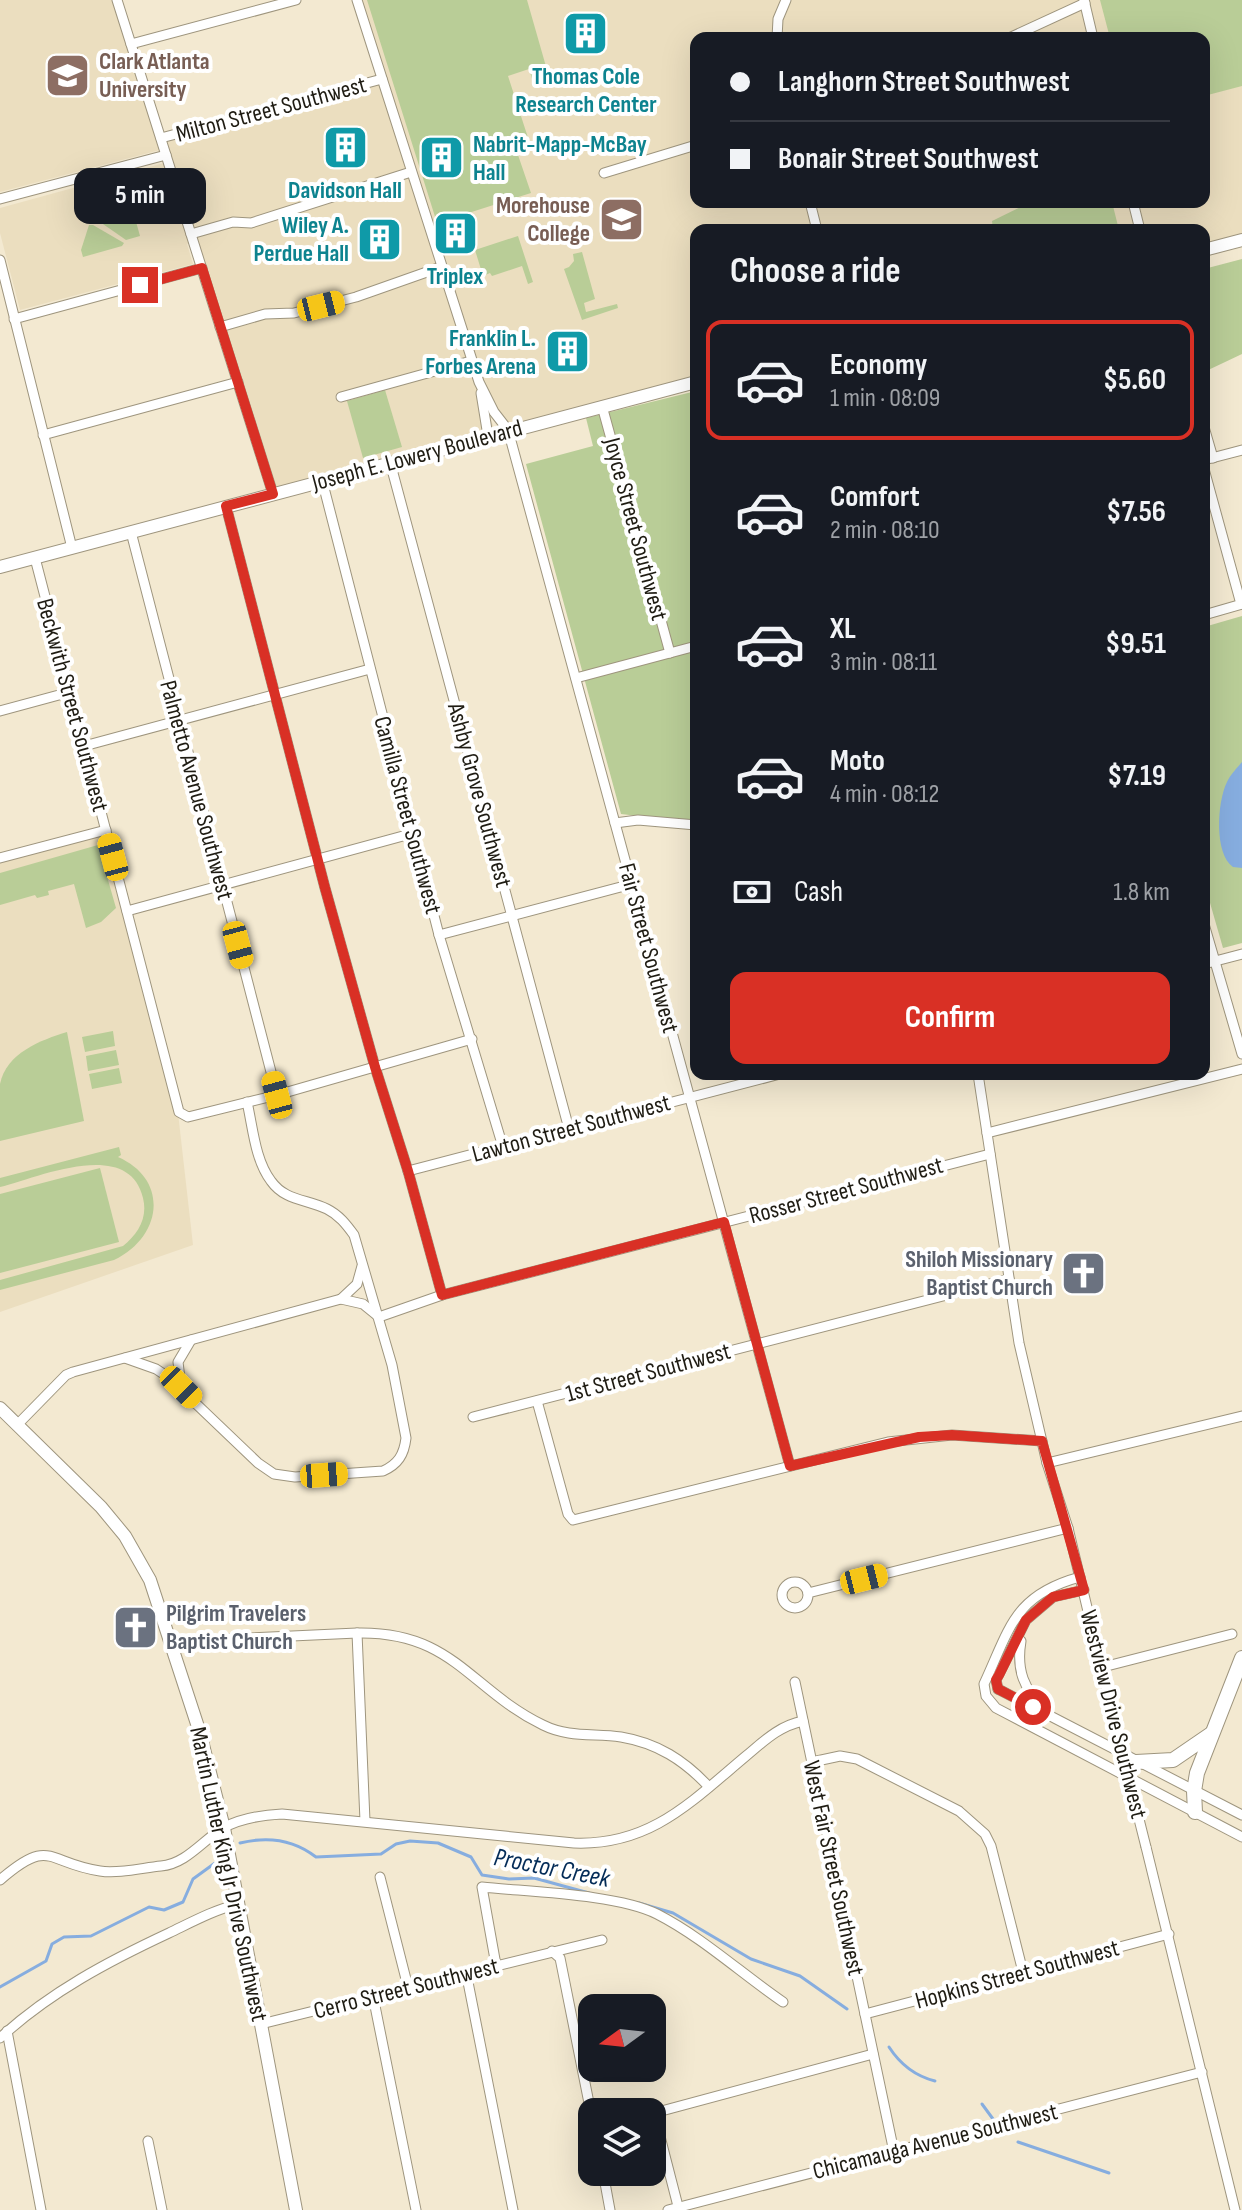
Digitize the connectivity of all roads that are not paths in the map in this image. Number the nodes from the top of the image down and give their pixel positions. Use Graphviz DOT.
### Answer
graph roads {
  1 [pos="117,0"];
  2 [pos="296,0"];
  3 [pos="357,0"];
  4 [pos="786,0"];
  5 [pos="1084,2"];
  6 [pos="777,32"];
  7 [pos="1022,32"];
  8 [pos="1092,32"];
  9 [pos="131,44"];
  10 [pos="382,79"];
  11 [pos="161,138"];
  12 [pos="690,147"];
  13 [pos="166,155"];
  14 [pos="411,172"];
  15 [pos="604,173"];
  16 [pos="0,199"];
  17 [pos="191,234"];
  18 [pos="1242,240"];
  19 [pos="1210,248"];
  20 [pos="0,260"];
  21 [pos="441,267"];
  22 [pos="202,268"];
  23 [pos="14,319"];
  24 [pos="220,327"];
  25 [pos="471,361"];
  26 [pos="238,382"];
  27 [pos="479,382"];
  28 [pos="690,384"];
  29 [pos="341,397"];
  30 [pos="602,406"];
  31 [pos="508,430"];
  32 [pos="43,435"];
  33 [pos="488,436"];
  34 [pos="1242,450"];
  35 [pos="1210,458"];
  36 [pos="390,462"];
  37 [pos="322,480"];
  38 [pos="1210,491"];
  39 [pos="273,494"];
  40 [pos="226,506"];
  41 [pos="131,532"];
  42 [pos="72,548"];
  43 [pos="35,558"];
  44 [pos="0,567"];
  45 [pos="1241,604"];
  46 [pos="1210,613"];
  47 [pos="690,648"];
  48 [pos="670,653"];
  49 [pos="370,669"];
  50 [pos="576,678"];
  51 [pos="70,692"];
  52 [pos="275,694"];
  53 [pos="0,711"];
  54 [pos="179,720"];
  55 [pos="84,746"];
  56 [pos="615,823"];
  57 [pos="690,824"];
  58 [pos="106,830"];
  59 [pos="414,833"];
  60 [pos="0,858"];
  61 [pos="318,859"];
  62 [pos="632,884"];
  63 [pos="222,885"];
  64 [pos="127,911"];
  65 [pos="513,916"];
  66 [pos="439,935"];
  67 [pos="1242,954"];
  68 [pos="1210,963"];
  69 [pos="1210,966"];
  70 [pos="472,1039"];
  71 [pos="1242,1054"];
  72 [pos="375,1067"];
  73 [pos="1242,1069"];
  74 [pos="1210,1077"];
  75 [pos="756,1080"];
  76 [pos="979,1080"];
  77 [pos="1198,1080"];
  78 [pos="277,1095"];
  79 [pos="689,1097"];
  80 [pos="247,1102"];
  81 [pos="569,1129"];
  82 [pos="987,1133"];
  83 [pos="503,1147"];
  84 [pos="990,1154"];
  85 [pos="408,1171"];
  86 [pos="724,1222"];
  87 [pos="363,1263"];
  88 [pos="1009,1279"];
  89 [pos="442,1295"];
  90 [pos="341,1299"];
  91 [pos="379,1317"];
  92 [pos="191,1340"];
  93 [pos="757,1343"];
  94 [pos="125,1358"];
  95 [pos="181,1387"];
  96 [pos="537,1401"];
  97 [pos="0,1408"];
  98 [pos="1242,1416"];
  99 [pos="473,1417"];
  100 [pos="17,1425"];
  101 [pos="1042,1441"];
  102 [pos="1047,1463"];
  103 [pos="790,1466"];
  104 [pos="1068,1528"];
  105 [pos="1080,1577"];
  106 [pos="1084,1590"];
  107 [pos="808,1593"];
  108 [pos="1022,1629"];
  109 [pos="357,1633"];
  110 [pos="1232,1634"];
  111 [pos="173,1645"];
  112 [pos="1242,1658"];
  113 [pos="1103,1667"];
  114 [pos="795,1682"];
  115 [pos="998,1689"];
  116 [pos="986,1696"];
  117 [pos="1049,1716"];
  118 [pos="803,1721"];
  119 [pos="1211,1734"];
  120 [pos="812,1762"];
  121 [pos="1136,1762"];
  122 [pos="709,1787"];
  123 [pos="1194,1791"];
  124 [pos="1195,1812"];
  125 [pos="1242,1815"];
  126 [pos="365,1821"];
  127 [pos="224,1828"];
  128 [pos="1242,1837"];
  129 [pos="2,1875"];
  130 [pos="380,1877"];
  131 [pos="238,1904"];
  132 [pos="1169,1934"];
  133 [pos="602,1940"];
  134 [pos="552,1951"];
  135 [pos="496,1965"];
  136 [pos="466,1972"];
  137 [pos="1023,1972"];
  138 [pos="408,1987"];
  139 [pos="373,1996"];
  140 [pos="783,2002"];
  141 [pos="865,2014"];
  142 [pos="261,2024"];
  143 [pos="4,2034"];
  144 [pos="873,2054"];
  145 [pos="1202,2072"];
  146 [pos="588,2098"];
  147 [pos="148,2141"];
  148 [pos="894,2152"];
  149 [pos="606,2186"];
  150 [pos="675,2209"];
  151 [pos="41,2210"];
  152 [pos="162,2210"];
  153 [pos="296,2210"];
  154 [pos="416,2210"];
  155 [pos="513,2210"];
  156 [pos="610,2210"];
  157 [pos="1235,2210"];
  1 -- 9 [label="street"];
  2 -- 9 [label="street"];
  3 -- 10 [label="street"];
  4 -- 6 [label="street"];
  5 -- 7 [label="street"];
  5 -- 8 [label="street"];
  9 -- 11 [label="street"];
  10 -- 11 [label="street, Milton Street Southwest"];
  10 -- 14 [label="street"];
  11 -- 13 [label="street"];
  12 -- 15 [label="street"];
  13 -- 16 [label="street"];
  13 -- 17 [label="street"];
  14 -- 17 [label="street"];
  14 -- 21 [label="street"];
  17 -- 22 [label="street"];
  18 -- 19 [label="main road"];
  20 -- 23 [label="street"];
  21 -- 24 [label="street"];
  21 -- 25 [label="street"];
  22 -- 23 [label="street"];
  22 -- 24 [label="street"];
  23 -- 32 [label="street"];
  24 -- 26 [label="street"];
  25 -- 27 [label="street"];
  25 -- 29 [label="street"];
  26 -- 32 [label="street"];
  26 -- 39 [label="street"];
  27 -- 31 [label="street, Fair Street Southwest"];
  27 -- 33 [label="street"];
  28 -- 30 [label="main road, Joseph E. Lowery Boulevard"];
  30 -- 31 [label="main road, Joseph E. Lowery Boulevard"];
  30 -- 48 [label="street, Joyce Street Southwest"];
  31 -- 33 [label="main road, Joseph E. Lowery Boulevard"];
  31 -- 50 [label="street, Fair Street Southwest"];
  32 -- 42 [label="street"];
  33 -- 36 [label="main road, Joseph E. Lowery Boulevard"];
  34 -- 35 [label="street"];
  36 -- 37 [label="main road, Joseph E. Lowery Boulevard"];
  36 -- 65 [label="street, Ashby Grove Southwest"];
  37 -- 39 [label="main road, Joseph E. Lowery Boulevard"];
  37 -- 49 [label="street, Camilla Street Southwest"];
  38 -- 45 [label="street"];
  39 -- 40 [label="main road, Joseph E. Lowery Boulevard"];
  40 -- 41 [label="main road, Joseph E. Lowery Boulevard"];
  40 -- 52 [label="street"];
  41 -- 42 [label="main road, Joseph E. Lowery Boulevard"];
  41 -- 54 [label="street, Palmetto Avenue Southwest"];
  42 -- 43 [label="main road, Joseph E. Lowery Boulevard"];
  43 -- 44 [label="main road, Joseph E. Lowery Boulevard"];
  43 -- 51 [label="street, Beckwith Street Southwest"];
  45 -- 46 [label="street"];
  47 -- 48 [label="street"];
  48 -- 50 [label="street"];
  49 -- 52 [label="street"];
  49 -- 59 [label="street, Camilla Street Southwest"];
  50 -- 56 [label="street, Fair Street Southwest"];
  51 -- 53 [label="street"];
  51 -- 55 [label="street, Beckwith Street Southwest"];
  52 -- 54 [label="street"];
  52 -- 61 [label="street"];
  54 -- 55 [label="street"];
  54 -- 63 [label="street, Palmetto Avenue Southwest"];
  55 -- 58 [label="street, Beckwith Street Southwest"];
  56 -- 57 [label="street"];
  56 -- 62 [label="street, Fair Street Southwest"];
  58 -- 60 [label="street"];
  58 -- 64 [label="street, Beckwith Street Southwest"];
  59 -- 61 [label="street"];
  59 -- 66 [label="street, Camilla Street Southwest"];
  61 -- 63 [label="street"];
  61 -- 72 [label="street"];
  62 -- 65 [label="street"];
  62 -- 79 [label="street, Fair Street Southwest"];
  63 -- 64 [label="street"];
  63 -- 78 [label="street, Palmetto Avenue Southwest"];
  64 -- 80 [label="street, Beckwith Street Southwest"];
  65 -- 66 [label="street"];
  65 -- 81 [label="street, Ashby Grove Southwest"];
  66 -- 70 [label="street, Camilla Street Southwest"];
  67 -- 68 [label="street"];
  69 -- 71 [label="street"];
  70 -- 72 [label="street"];
  70 -- 83 [label="street, Camilla Street Southwest"];
  72 -- 78 [label="street"];
  72 -- 85 [label="street"];
  73 -- 74 [label="street"];
  75 -- 79 [label="street, Lawton Street Southwest"];
  76 -- 82 [label="street, Westview Drive Southwest"];
  77 -- 82 [label="street"];
  78 -- 80 [label="street"];
  79 -- 81 [label="street, Lawton Street Southwest"];
  79 -- 86 [label="street, Fair Street Southwest"];
  80 -- 87 [label="street"];
  81 -- 83 [label="street, Lawton Street Southwest"];
  82 -- 84 [label="street, Westview Drive Southwest"];
  83 -- 85 [label="street, Lawton Street Southwest"];
  84 -- 86 [label="street, Rosser Street Southwest"];
  84 -- 88 [label="street, Westview Drive Southwest"];
  85 -- 89 [label="street"];
  86 -- 89 [label="street, Rosser Street Southwest"];
  86 -- 93 [label="street, Fair Street Southwest"];
  87 -- 90 [label="street"];
  87 -- 91 [label="street"];
  88 -- 93 [label="street, 1st Street Southwest"];
  88 -- 101 [label="street, Westview Drive Southwest"];
  89 -- 91 [label="street, Rosser Street Southwest"];
  90 -- 91 [label="street"];
  90 -- 92 [label="street"];
  91 -- 95 [label="street"];
  92 -- 94 [label="street"];
  92 -- 95 [label="street"];
  93 -- 96 [label="street, 1st Street Southwest"];
  93 -- 103 [label="street, Fair Street Southwest"];
  94 -- 95 [label="street"];
  94 -- 100 [label="street"];
  96 -- 99 [label="street, 1st Street Southwest"];
  96 -- 103 [label="street"];
  97 -- 100 [label="main road, Martin Luther King Jr Drive Southwest"];
  98 -- 102 [label="street"];
  100 -- 111 [label="main road, Martin Luther King Jr Drive Southwest"];
  101 -- 102 [label="street, Westview Drive Southwest"];
  101 -- 103 [label="street"];
  102 -- 104 [label="street, Westview Drive Southwest"];
  104 -- 105 [label="street, Westview Drive Southwest"];
  104 -- 107 [label="street"];
  105 -- 106 [label="street, Westview Drive Southwest"];
  105 -- 116 [label="street"];
  106 -- 108 [label="street"];
  106 -- 113 [label="street, Westview Drive Southwest"];
  108 -- 115 [label="street"];
  108 -- 117 [label="street"];
  109 -- 111 [label="street"];
  109 -- 122 [label="street"];
  109 -- 126 [label="street"];
  110 -- 113 [label="street"];
  111 -- 127 [label="main road, Martin Luther King Jr Drive Southwest"];
  112 -- 119 [label="highway"];
  113 -- 132 [label="street, Westview Drive Southwest, bridge"];
  114 -- 118 [label="street, West Fair Street Southwest"];
  115 -- 116 [label="street"];
  115 -- 117 [label="street"];
  116 -- 124 [label="street"];
  117 -- 121 [label="street"];
  118 -- 120 [label="street, West Fair Street Southwest"];
  118 -- 122 [label="street"];
  119 -- 121 [label="highway"];
  119 -- 123 [label="highway"];
  120 -- 137 [label="street"];
  120 -- 141 [label="street, West Fair Street Southwest"];
  121 -- 123 [label="street"];
  122 -- 126 [label="street"];
  123 -- 124 [label="highway"];
  123 -- 125 [label="street"];
  124 -- 128 [label="street"];
  126 -- 127 [label="street"];
  127 -- 129 [label="street"];
  127 -- 131 [label="main road, Martin Luther King Jr Drive Southwest"];
  130 -- 138 [label="street"];
  131 -- 142 [label="main road, Martin Luther King Jr Drive Southwest"];
  131 -- 143 [label="street"];
  132 -- 137 [label="street, Hopkins Street Southwest"];
  132 -- 145 [label="street, Westview Drive Southwest"];
  133 -- 134 [label="street, Cerro Street Southwest"];
  134 -- 135 [label="street, Cerro Street Southwest"];
  134 -- 146 [label="street"];
  135 -- 136 [label="street, Cerro Street Southwest"];
  135 -- 140 [label="street"];
  136 -- 138 [label="street, Cerro Street Southwest"];
  136 -- 155 [label="street"];
  137 -- 141 [label="street, Hopkins Street Southwest"];
  138 -- 139 [label="street, Cerro Street Southwest"];
  139 -- 142 [label="street, Cerro Street Southwest"];
  139 -- 154 [label="street"];
  141 -- 144 [label="street, West Fair Street Southwest"];
  142 -- 153 [label="main road, Martin Luther King Jr Drive Southwest"];
  143 -- 151 [label="street"];
  144 -- 148 [label="street, West Fair Street Southwest"];
  144 -- 150 [label="street"];
  145 -- 148 [label="street, Chicamauga Avenue Southwest"];
  145 -- 157 [label="street, Westview Drive Southwest"];
  147 -- 152 [label="street"];
  148 -- 150 [label="street, Chicamauga Avenue Southwest"];
  149 -- 156 [label="street"];
}
